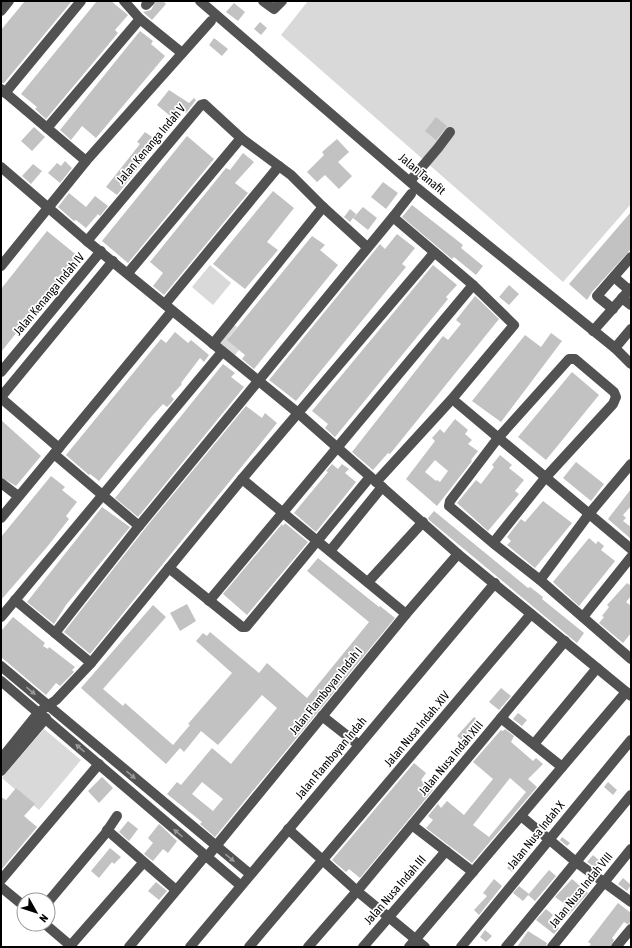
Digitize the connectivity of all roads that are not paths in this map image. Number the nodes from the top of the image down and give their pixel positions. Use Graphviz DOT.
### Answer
graph roads {
  1 [pos="9,1"];
  2 [pos="80,1"];
  3 [pos="124,1"];
  4 [pos="200,1"];
  5 [pos="263,1"];
  6 [pos="282,1"];
  7 [pos="1,11"];
  8 [pos="140,19"];
  9 [pos="211,21"];
  10 [pos="182,53"];
  11 [pos="3,91"];
  12 [pos="47,128"];
  13 [pos="450,132"];
  14 [pos="241,138"];
  15 [pos="86,161"];
  16 [pos="279,166"];
  17 [pos="1,167"];
  18 [pos="410,181"];
  19 [pos="411,194"];
  20 [pos="50,207"];
  21 [pos="323,208"];
  22 [pos="393,217"];
  23 [pos="87,241"];
  24 [pos="367,247"];
  25 [pos="101,251"];
  26 [pos="434,253"];
  27 [pos="631,257"];
  28 [pos="113,261"];
  29 [pos="1,266"];
  30 [pos="128,273"];
  31 [pos="614,277"];
  32 [pos="473,285"];
  33 [pos="627,292"];
  34 [pos="631,305"];
  35 [pos="169,307"];
  36 [pos="613,309"];
  37 [pos="631,329"];
  38 [pos="593,331"];
  39 [pos="213,344"];
  40 [pos="615,348"];
  41 [pos="222,352"];
  42 [pos="631,364"];
  43 [pos="1,372"];
  44 [pos="257,381"];
  45 [pos="1,397"];
  46 [pos="456,403"];
  47 [pos="298,413"];
  48 [pos="498,438"];
  49 [pos="337,449"];
  50 [pos="56,451"];
  51 [pos="631,464"];
  52 [pos="545,478"];
  53 [pos="242,479"];
  54 [pos="376,482"];
  55 [pos="1,483"];
  56 [pos="102,494"];
  57 [pos="18,496"];
  58 [pos="283,513"];
  59 [pos="589,514"];
  60 [pos="1,518"];
  61 [pos="423,522"];
  62 [pos="139,526"];
  63 [pos="317,542"];
  64 [pos="493,543"];
  65 [pos="631,549"];
  66 [pos="330,551"];
  67 [pos="458,554"];
  68 [pos="631,557"];
  69 [pos="169,568"];
  70 [pos="540,580"];
  71 [pos="368,582"];
  72 [pos="493,585"];
  73 [pos="15,600"];
  74 [pos="209,601"];
  75 [pos="406,614"];
  76 [pos="531,614"];
  77 [pos="1,617"];
  78 [pos="583,617"];
  79 [pos="54,633"];
  80 [pos="565,641"];
  81 [pos="630,657"];
  82 [pos="91,663"];
  83 [pos="1,666"];
  84 [pos="597,668"];
  85 [pos="1,681"];
  86 [pos="629,694"];
  87 [pos="49,706"];
  88 [pos="42,715"];
  89 [pos="322,716"];
  90 [pos="501,718"];
  91 [pos="631,740"];
  92 [pos="534,744"];
  93 [pos="359,745"];
  94 [pos="1,759"];
  95 [pos="98,764"];
  96 [pos="562,767"];
  97 [pos="1,771"];
  98 [pos="631,796"];
  99 [pos="117,816"];
  100 [pos="521,816"];
  101 [pos="412,825"];
  102 [pos="288,829"];
  103 [pos="108,830"];
  104 [pos="549,840"];
  105 [pos="215,846"];
  106 [pos="631,849"];
  107 [pos="446,851"];
  108 [pos="206,856"];
  109 [pos="323,861"];
  110 [pos="576,862"];
  111 [pos="143,863"];
  112 [pos="473,872"];
  113 [pos="250,874"];
  114 [pos="1,880"];
  115 [pos="604,882"];
  116 [pos="240,885"];
  117 [pos="1,887"];
  118 [pos="176,890"];
  119 [pos="357,891"];
  120 [pos="56,892"];
  121 [pos="16,899"];
  122 [pos="631,902"];
  123 [pos="389,917"];
  124 [pos="631,928"];
  125 [pos="54,932"];
  126 [pos="412,943"];
  127 [pos="71,946"];
  128 [pos="129,947"];
  129 [pos="190,947"];
  130 [pos="249,947"];
  131 [pos="308,947"];
  132 [pos="363,947"];
  133 [pos="425,947"];
  134 [pos="461,947"];
  135 [pos="506,947"];
  136 [pos="552,947"];
  137 [pos="616,947"];
  1 -- 7 [label="street"];
  2 -- 11 [label="street"];
  3 -- 8 [label="street"];
  4 -- 18 [label="street, Jalan Tanafit"];
  5 -- 6 [label="street"];
  8 -- 10 [label="street"];
  8 -- 12 [label="street"];
  9 -- 10 [label="street"];
  10 -- 15 [label="street"];
  11 -- 12 [label="street"];
  12 -- 15 [label="street"];
  13 -- 18 [label="street"];
  14 -- 16 [label="street"];
  14 -- 23 [label="street, Jalan Kenanga Indah V"];
  14 -- 30 [label="street"];
  15 -- 20 [label="street"];
  16 -- 21 [label="street"];
  16 -- 35 [label="street"];
  17 -- 20 [label="street"];
  18 -- 38 [label="street, Jalan Tanafit"];
  19 -- 22 [label="street"];
  20 -- 23 [label="street"];
  20 -- 29 [label="street"];
  21 -- 24 [label="street"];
  21 -- 39 [label="street"];
  22 -- 24 [label="street"];
  22 -- 26 [label="street"];
  23 -- 25 [label="street"];
  24 -- 44 [label="street"];
  25 -- 28 [label="street"];
  25 -- 43 [label="street, Jalan Kenanga Indah IV"];
  26 -- 32 [label="street"];
  26 -- 47 [label="street"];
  27 -- 31 [label="street"];
  28 -- 30 [label="street"];
  28 -- 45 [label="street"];
  30 -- 35 [label="street"];
  31 -- 33 [label="street"];
  31 -- 36 [label="street"];
  32 -- 49 [label="street"];
  32 -- 54 [label="street"];
  33 -- 34 [label="street"];
  33 -- 36 [label="street"];
  35 -- 39 [label="street"];
  35 -- 50 [label="street"];
  36 -- 38 [label="street"];
  37 -- 40 [label="street"];
  38 -- 40 [label="street, Jalan Tanafit"];
  39 -- 41 [label="street"];
  40 -- 42 [label="street, Jalan Tanafit"];
  41 -- 44 [label="street"];
  41 -- 56 [label="street"];
  44 -- 47 [label="street"];
  44 -- 62 [label="street"];
  45 -- 50 [label="street"];
  46 -- 48 [label="street"];
  47 -- 49 [label="street"];
  47 -- 53 [label="street"];
  48 -- 52 [label="street"];
  48 -- 52 [label="street"];
  48 -- 64 [label="street"];
  49 -- 54 [label="street"];
  49 -- 58 [label="street"];
  50 -- 56 [label="street"];
  50 -- 57 [label="street"];
  51 -- 59 [label="street"];
  52 -- 59 [label="street"];
  52 -- 64 [label="street"];
  53 -- 58 [label="street"];
  53 -- 69 [label="street"];
  54 -- 61 [label="street"];
  54 -- 63 [label="street"];
  54 -- 66 [label="street"];
  55 -- 57 [label="street"];
  56 -- 62 [label="street"];
  56 -- 73 [label="street"];
  57 -- 60 [label="street"];
  58 -- 63 [label="street"];
  58 -- 74 [label="street"];
  59 -- 65 [label="street"];
  59 -- 70 [label="street"];
  61 -- 67 [label="street"];
  61 -- 71 [label="street"];
  62 -- 79 [label="street"];
  63 -- 66 [label="street"];
  63 -- 74 [label="street"];
  64 -- 70 [label="street"];
  66 -- 71 [label="street"];
  67 -- 72 [label="street"];
  67 -- 75 [label="street, Jalan Flamboyan Indah I"];
  68 -- 78 [label="street"];
  69 -- 74 [label="street"];
  69 -- 82 [label="street"];
  70 -- 78 [label="street"];
  71 -- 75 [label="street"];
  72 -- 76 [label="street"];
  72 -- 93 [label="street, Jalan Flamboyan Indah"];
  73 -- 77 [label="street"];
  73 -- 79 [label="street"];
  75 -- 89 [label="street, Jalan Flamboyan Indah I"];
  76 -- 80 [label="street"];
  76 -- 109 [label="street, Jalan Nusa Indah. XIV"];
  78 -- 81 [label="street"];
  79 -- 82 [label="street"];
  80 -- 84 [label="street"];
  80 -- 90 [label="street, Jalan Nusa Indah XIII"];
  82 -- 87 [label="street"];
  83 -- 87 [label="street, one-way"];
  84 -- 86 [label="street"];
  84 -- 92 [label="street"];
  85 -- 88 [label="street"];
  86 -- 96 [label="street"];
  87 -- 88 [label="street"];
  87 -- 105 [label="street, one-way"];
  88 -- 94 [label="street"];
  95 -- 88 [label="street, one-way"];
  88 -- 97 [label="street"];
  89 -- 93 [label="street"];
  89 -- 105 [label="street, Jalan Flamboyan Indah I"];
  90 -- 92 [label="street"];
  90 -- 101 [label="street, Jalan Nusa Indah XIII"];
  91 -- 104 [label="street, Jalan Nusa Indah X"];
  92 -- 96 [label="street"];
  93 -- 102 [label="street, Jalan Flamboyan Indah"];
  108 -- 95 [label="street, one-way"];
  95 -- 114 [label="street"];
  96 -- 100 [label="street"];
  98 -- 110 [label="street"];
  99 -- 103 [label="street"];
  100 -- 104 [label="street"];
  100 -- 112 [label="street"];
  101 -- 107 [label="street"];
  101 -- 119 [label="street, Jalan Nusa Indah XIII"];
  102 -- 109 [label="street"];
  102 -- 113 [label="street, Jalan Flamboyan Indah"];
  103 -- 111 [label="street"];
  103 -- 120 [label="street"];
  104 -- 110 [label="street"];
  104 -- 134 [label="street, Jalan Nusa Indah X"];
  105 -- 108 [label="street, Jalan Flamboyan Indah I"];
  105 -- 113 [label="street, one-way"];
  106 -- 115 [label="street, Jalan Nusa Indah VIII"];
  107 -- 112 [label="street"];
  107 -- 123 [label="street, Jalan Nusa Indah III"];
  108 -- 116 [label="street"];
  108 -- 118 [label="street, Jalan Flamboyan Indah I"];
  109 -- 119 [label="street"];
  109 -- 130 [label="street, Jalan Nusa Indah. XIV"];
  110 -- 115 [label="street"];
  110 -- 135 [label="street"];
  111 -- 118 [label="street"];
  111 -- 127 [label="street"];
  112 -- 126 [label="street"];
  113 -- 116 [label="street, Jalan Flamboyan Indah"];
  115 -- 122 [label="street"];
  115 -- 136 [label="street, Jalan Nusa Indah VIII"];
  116 -- 129 [label="street, Jalan Flamboyan Indah"];
  117 -- 121 [label="street"];
  118 -- 128 [label="street, Jalan Flamboyan Indah I"];
  119 -- 123 [label="street"];
  119 -- 131 [label="street, Jalan Nusa Indah XIII"];
  123 -- 126 [label="street"];
  123 -- 132 [label="street, Jalan Nusa Indah III"];
  124 -- 137 [label="street"];
  125 -- 127 [label="street"];
  126 -- 133 [label="street"];
}
